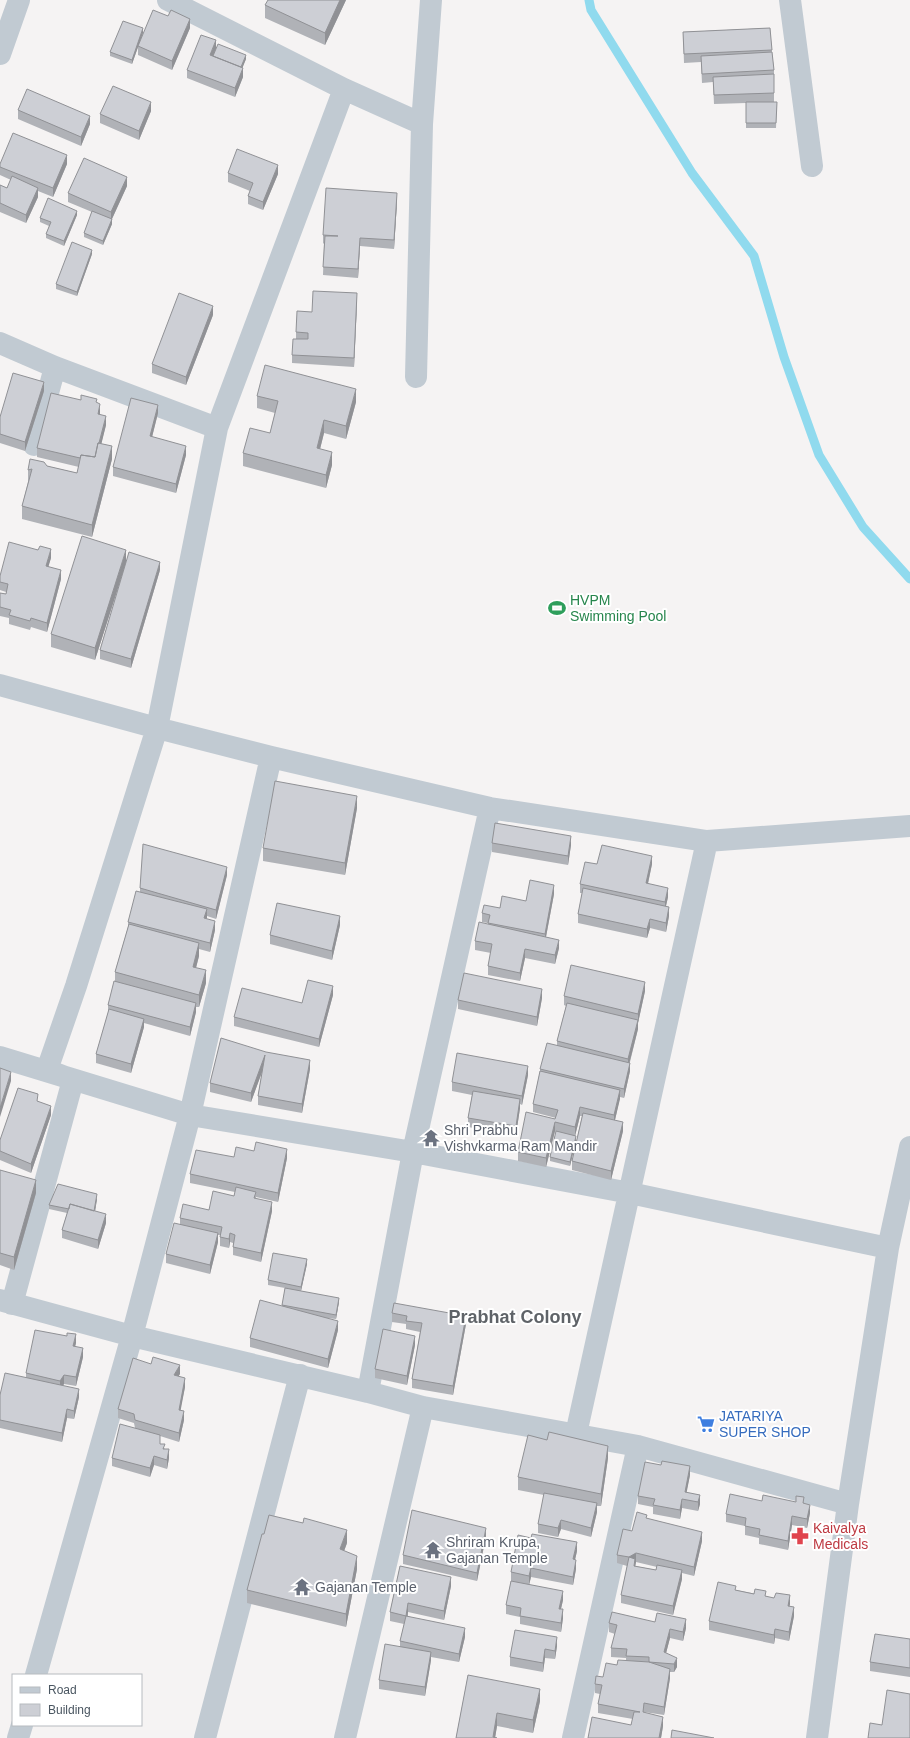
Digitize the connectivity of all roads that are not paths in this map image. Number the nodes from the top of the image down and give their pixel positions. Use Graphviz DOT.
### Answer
graph roads {
  1 [pos="19,0"];
  2 [pos="168,0"];
  3 [pos="431,0"];
  4 [pos="790,0"];
  5 [pos="0,54"];
  6 [pos="344,89"];
  7 [pos="422,124"];
  8 [pos="812,166"];
  9 [pos="0,344"];
  10 [pos="55,367"];
  11 [pos="416,377"];
  12 [pos="217,428"];
  13 [pos="34,445"];
  14 [pos="0,685"];
  15 [pos="157,728"];
  16 [pos="272,757"];
  17 [pos="490,808"];
  18 [pos="910,826"];
  19 [pos="707,841"];
  20 [pos="0,1057"];
  21 [pos="73,1080"];
  22 [pos="190,1115"];
  23 [pos="910,1147"];
  24 [pos="413,1152"];
  25 [pos="630,1193"];
  26 [pos="888,1248"];
  27 [pos="6,1302"];
  28 [pos="132,1336"];
  29 [pos="300,1375"];
  30 [pos="368,1392"];
  31 [pos="423,1407"];
  32 [pos="576,1434"];
  33 [pos="638,1446"];
  34 [pos="848,1504"];
  35 [pos="36,1674"];
  36 [pos="22,1726"];
  37 [pos="18,1738"];
  38 [pos="205,1738"];
  39 [pos="345,1738"];
  40 [pos="573,1738"];
  41 [pos="817,1738"];
  1 -- 5 [label="street"];
  2 -- 6 [label="street"];
  3 -- 7 [label="street"];
  4 -- 8 [label="street"];
  6 -- 7 [label="street"];
  6 -- 12 [label="street"];
  7 -- 11 [label="street"];
  9 -- 10 [label="street"];
  10 -- 12 [label="street"];
  10 -- 13 [label="street"];
  12 -- 15 [label="street"];
  14 -- 15 [label="street"];
  15 -- 16 [label="street"];
  15 -- 21 [label="street"];
  16 -- 17 [label="street"];
  16 -- 22 [label="street"];
  17 -- 19 [label="street"];
  17 -- 24 [label="street"];
  18 -- 19 [label="street"];
  19 -- 25 [label="street"];
  20 -- 21 [label="street"];
  21 -- 22 [label="street"];
  21 -- 27 [label="street"];
  22 -- 24 [label="street"];
  22 -- 28 [label="street"];
  23 -- 26 [label="street"];
  24 -- 25 [label="street"];
  24 -- 30 [label="street"];
  25 -- 26 [label="street"];
  25 -- 32 [label="street"];
  26 -- 34 [label="street"];
  27 -- 28 [label="street"];
  28 -- 29 [label="street"];
  28 -- 35 [label="street"];
  29 -- 30 [label="street"];
  29 -- 38 [label="street"];
  30 -- 31 [label="street"];
  31 -- 32 [label="street"];
  31 -- 39 [label="street"];
  32 -- 33 [label="street"];
  33 -- 34 [label="street"];
  33 -- 40 [label="street"];
  34 -- 41 [label="street"];
  36 -- 37 [label="street"];
}
